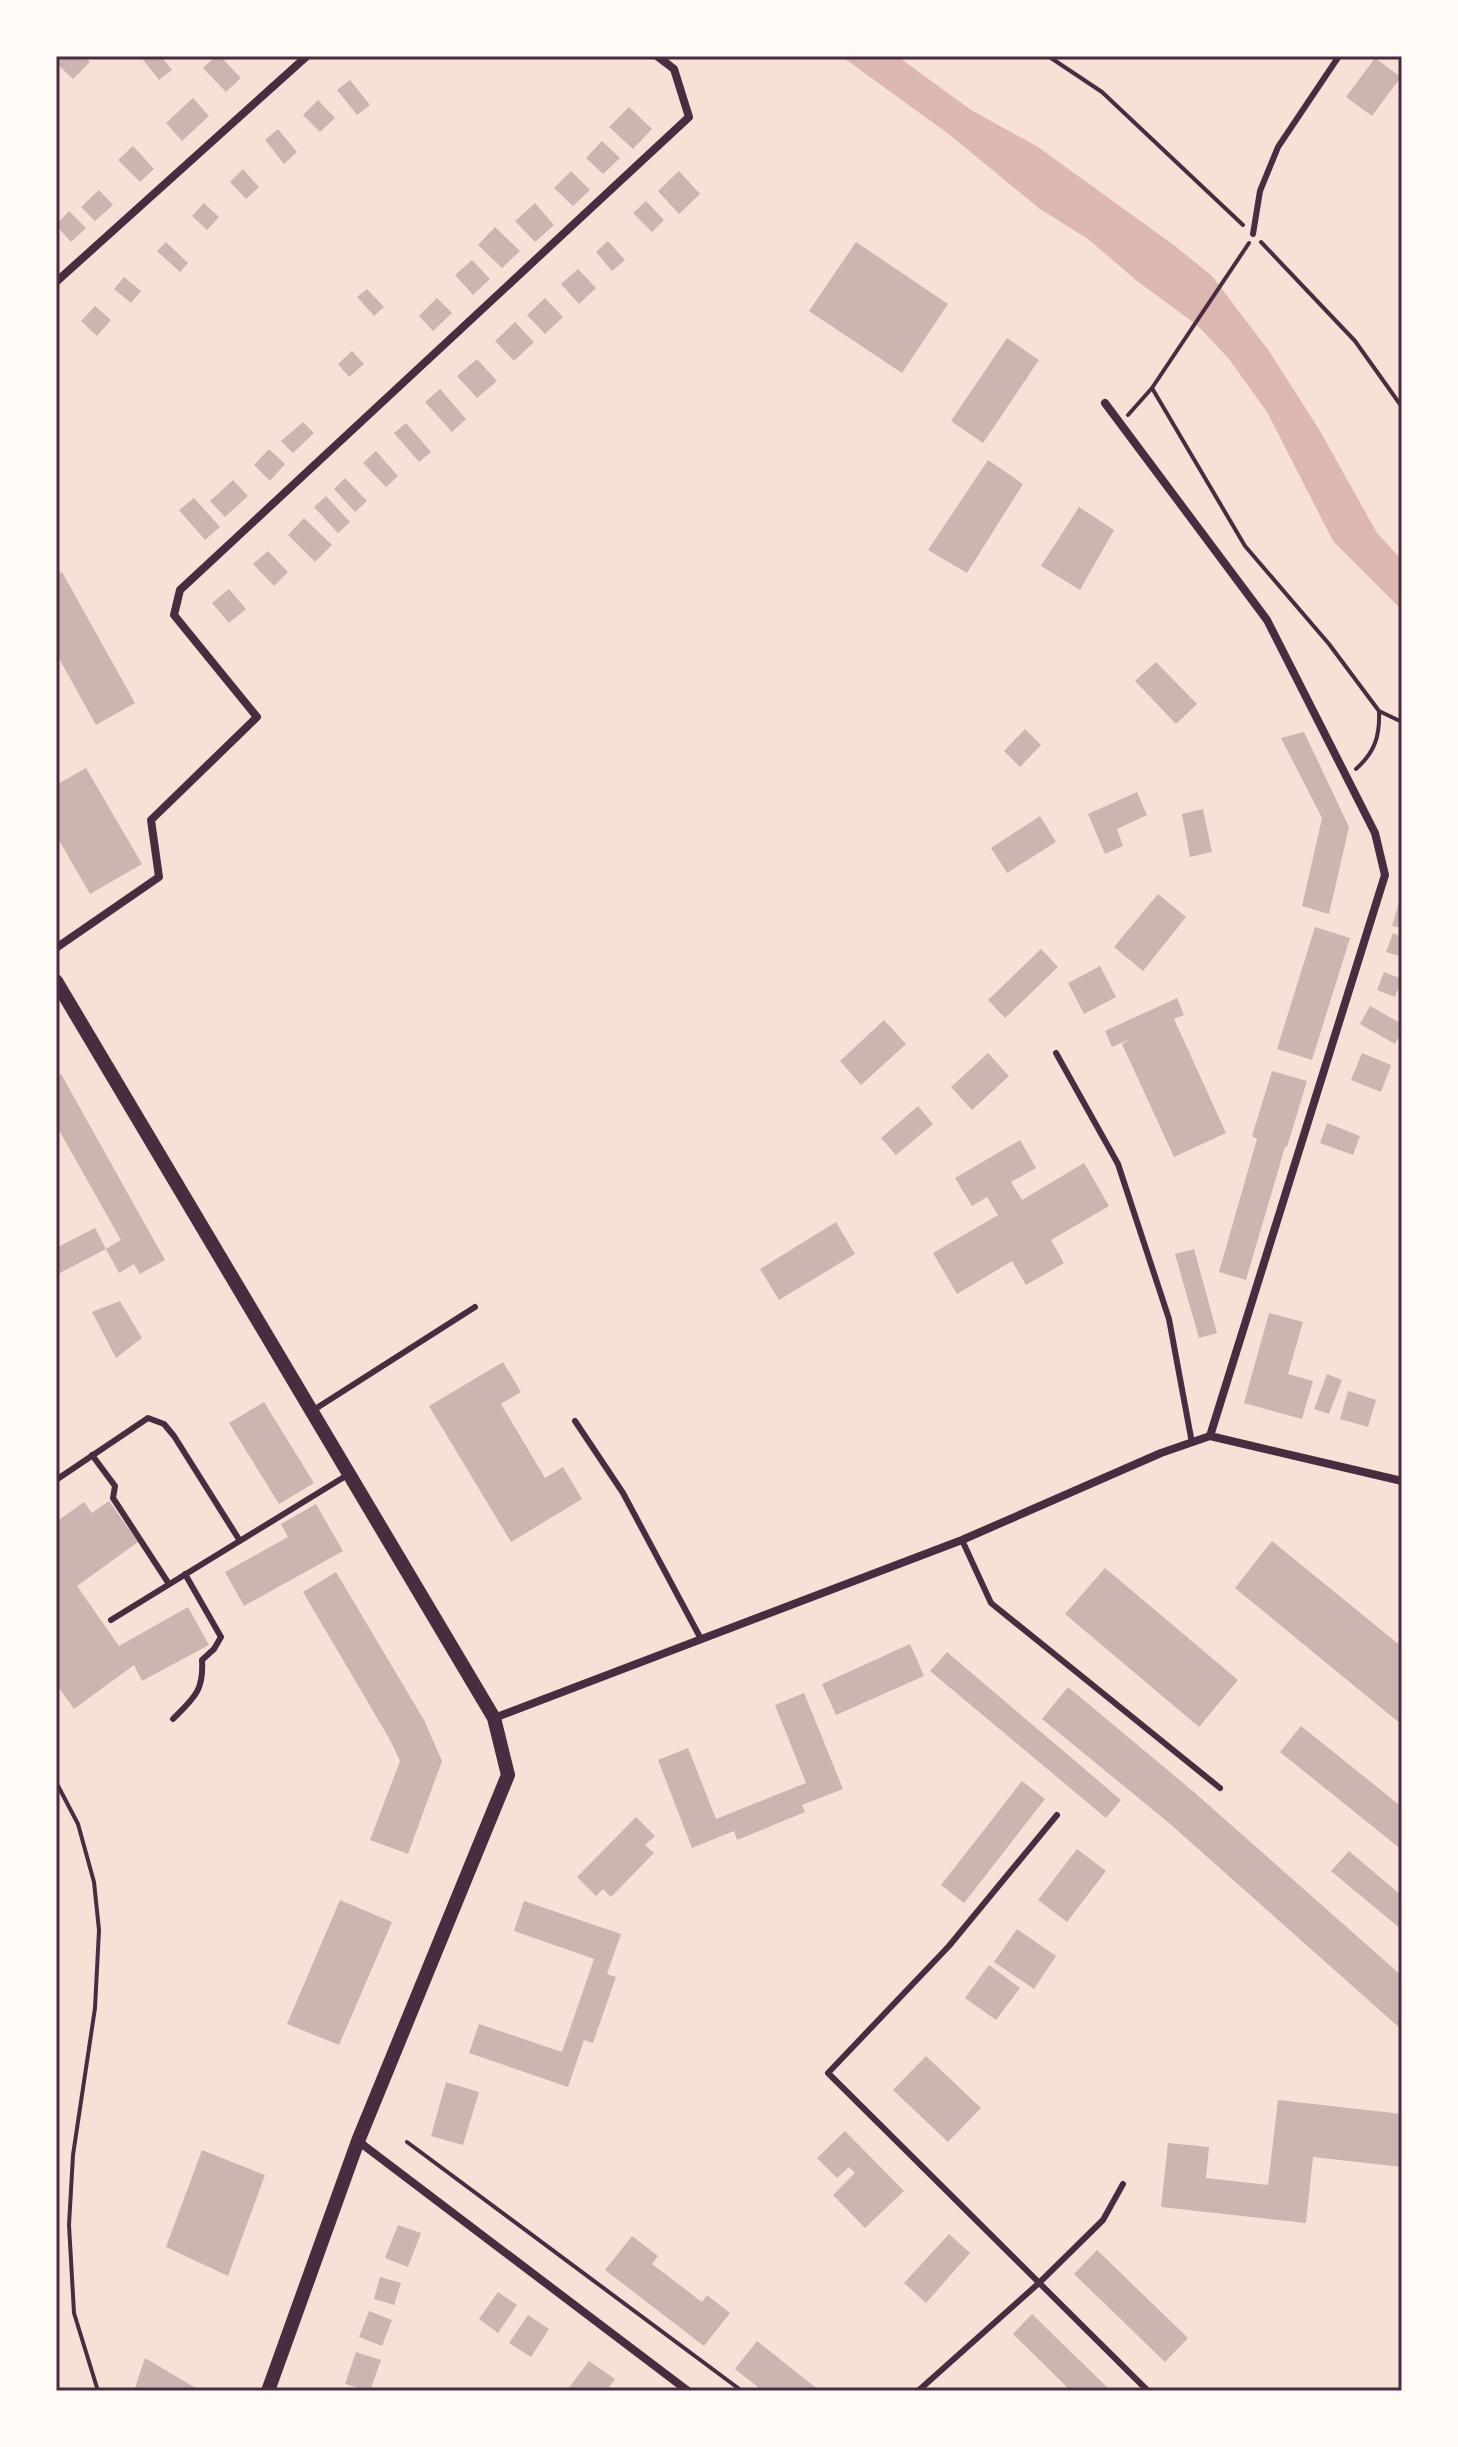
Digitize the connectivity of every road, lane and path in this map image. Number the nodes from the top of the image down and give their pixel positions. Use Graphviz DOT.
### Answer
graph roads {
  1 [pos="307,56"];
  2 [pos="657,56"];
  3 [pos="1048,56"];
  4 [pos="1339,56"];
  5 [pos="1253,234"];
  6 [pos="56,282"];
  7 [pos="1152,388"];
  8 [pos="1105,403"];
  9 [pos="1402,407"];
  10 [pos="1121,423"];
  11 [pos="1379,711"];
  12 [pos="1402,722"];
  13 [pos="1346,777"];
  14 [pos="56,948"];
  15 [pos="56,981"];
  16 [pos="1056,1053"];
  17 [pos="475,1307"];
  18 [pos="312,1411"];
  19 [pos="575,1421"];
  20 [pos="1210,1436"];
  21 [pos="1192,1443"];
  22 [pos="92,1455"];
  23 [pos="349,1474"];
  24 [pos="56,1480"];
  25 [pos="1402,1481"];
  26 [pos="962,1540"];
  27 [pos="240,1541"];
  28 [pos="185,1574"];
  29 [pos="169,1584"];
  30 [pos="111,1620"];
  31 [pos="701,1639"];
  32 [pos="494,1718"];
  33 [pos="173,1719"];
  34 [pos="56,1782"];
  35 [pos="1220,1788"];
  36 [pos="1057,1815"];
  37 [pos="358,2141"];
  38 [pos="407,2142"];
  39 [pos="1123,2184"];
  40 [pos="1039,2283"];
  41 [pos="98,2391"];
  42 [pos="268,2391"];
  43 [pos="688,2391"];
  44 [pos="742,2391"];
  45 [pos="918,2391"];
  46 [pos="1148,2391"];
  1 -- 6 [label="street"];
  2 -- 14 [label="street"];
  3 -- 5 [label="path"];
  4 -- 5 [label="lane"];
  5 -- 7 [label="path"];
  5 -- 9 [label="path"];
  7 -- 10 [label="path"];
  7 -- 11 [label="path"];
  8 -- 10 [label="street"];
  10 -- 13 [label="street"];
  11 -- 12 [label="path"];
  11 -- 13 [label="path"];
  13 -- 20 [label="street"];
  15 -- 18 [label="street"];
  16 -- 21 [label="lane"];
  17 -- 18 [label="lane"];
  18 -- 23 [label="street"];
  19 -- 31 [label="lane"];
  20 -- 21 [label="street"];
  20 -- 25 [label="street"];
  21 -- 26 [label="street"];
  22 -- 24 [label="lane"];
  22 -- 27 [label="lane"];
  22 -- 29 [label="lane"];
  23 -- 27 [label="lane"];
  23 -- 32 [label="street"];
  26 -- 31 [label="street"];
  26 -- 35 [label="lane"];
  27 -- 28 [label="lane"];
  28 -- 29 [label="lane"];
  28 -- 33 [label="lane"];
  29 -- 30 [label="lane"];
  31 -- 32 [label="street"];
  32 -- 37 [label="street"];
  34 -- 41 [label="path"];
  36 -- 40 [label="lane"];
  37 -- 42 [label="street"];
  37 -- 43 [label="street"];
  38 -- 44 [label="path"];
  39 -- 40 [label="lane"];
  40 -- 45 [label="lane"];
  40 -- 46 [label="lane"];
}
